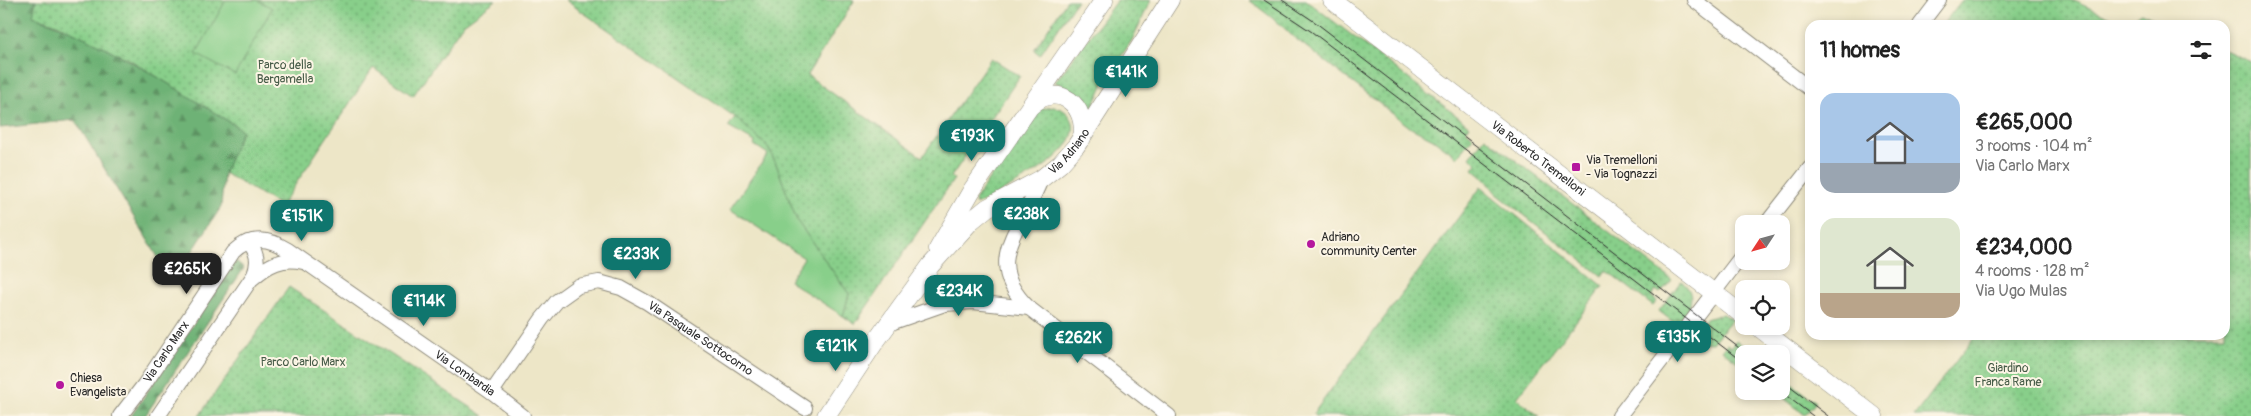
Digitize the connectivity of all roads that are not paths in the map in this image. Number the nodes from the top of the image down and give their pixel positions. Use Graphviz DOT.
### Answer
graph roads {
  1 [pos="1104,0"];
  2 [pos="1170,0"];
  3 [pos="1332,0"];
  4 [pos="1694,0"];
  5 [pos="1939,0"];
  6 [pos="1924,20"];
  7 [pos="1805,85"];
  8 [pos="1026,111"];
  9 [pos="1082,139"];
  10 [pos="1805,174"];
  11 [pos="1040,178"];
  12 [pos="1773,215"];
  13 [pos="248,242"];
  14 [pos="281,245"];
  15 [pos="258,262"];
  16 [pos="306,263"];
  17 [pos="930,265"];
  18 [pos="1735,265"];
  19 [pos="250,280"];
  20 [pos="1714,293"];
  21 [pos="1029,308"];
  22 [pos="1735,309"];
  23 [pos="888,324"];
  24 [pos="1769,335"];
  25 [pos="492,392"];
  26 [pos="806,408"];
  27 [pos="120,416"];
  28 [pos="158,416"];
  29 [pos="523,416"];
  30 [pos="826,416"];
  31 [pos="1169,416"];
  32 [pos="1619,416"];
  33 [pos="1874,416"];
  1 -- 8 [label="street, Via Adriano"];
  2 -- 9 [label="street, Via Adriano"];
  3 -- 20 [label="street, Via Roberto Tremelloni"];
  4 -- 7 [label="street"];
  5 -- 6 [label="street"];
  8 -- 9 [label="street"];
  8 -- 17 [label="street, Via Adriano"];
  9 -- 11 [label="street, Via Adriano"];
  10 -- 12 [label="street"];
  11 -- 17 [label="street, Via Adriano"];
  11 -- 21 [label="street"];
  13 -- 14 [label="street"];
  13 -- 15 [label="street"];
  13 -- 27 [label="street, Via Carlo Marx"];
  14 -- 15 [label="street"];
  14 -- 16 [label="street"];
  15 -- 19 [label="street"];
  16 -- 19 [label="street"];
  16 -- 25 [label="street, Via Lombardia"];
  17 -- 23 [label="street, Via Adriano"];
  18 -- 20 [label="street"];
  19 -- 28 [label="street"];
  20 -- 22 [label="street, Via Roberto Tremelloni"];
  20 -- 32 [label="street"];
  21 -- 23 [label="street"];
  21 -- 31 [label="street"];
  23 -- 30 [label="street, Via Adriano"];
  24 -- 33 [label="street"];
  25 -- 26 [label="street, Via Pasquale Sottocorno"];
  25 -- 29 [label="street, Via Lombardia"];
}
